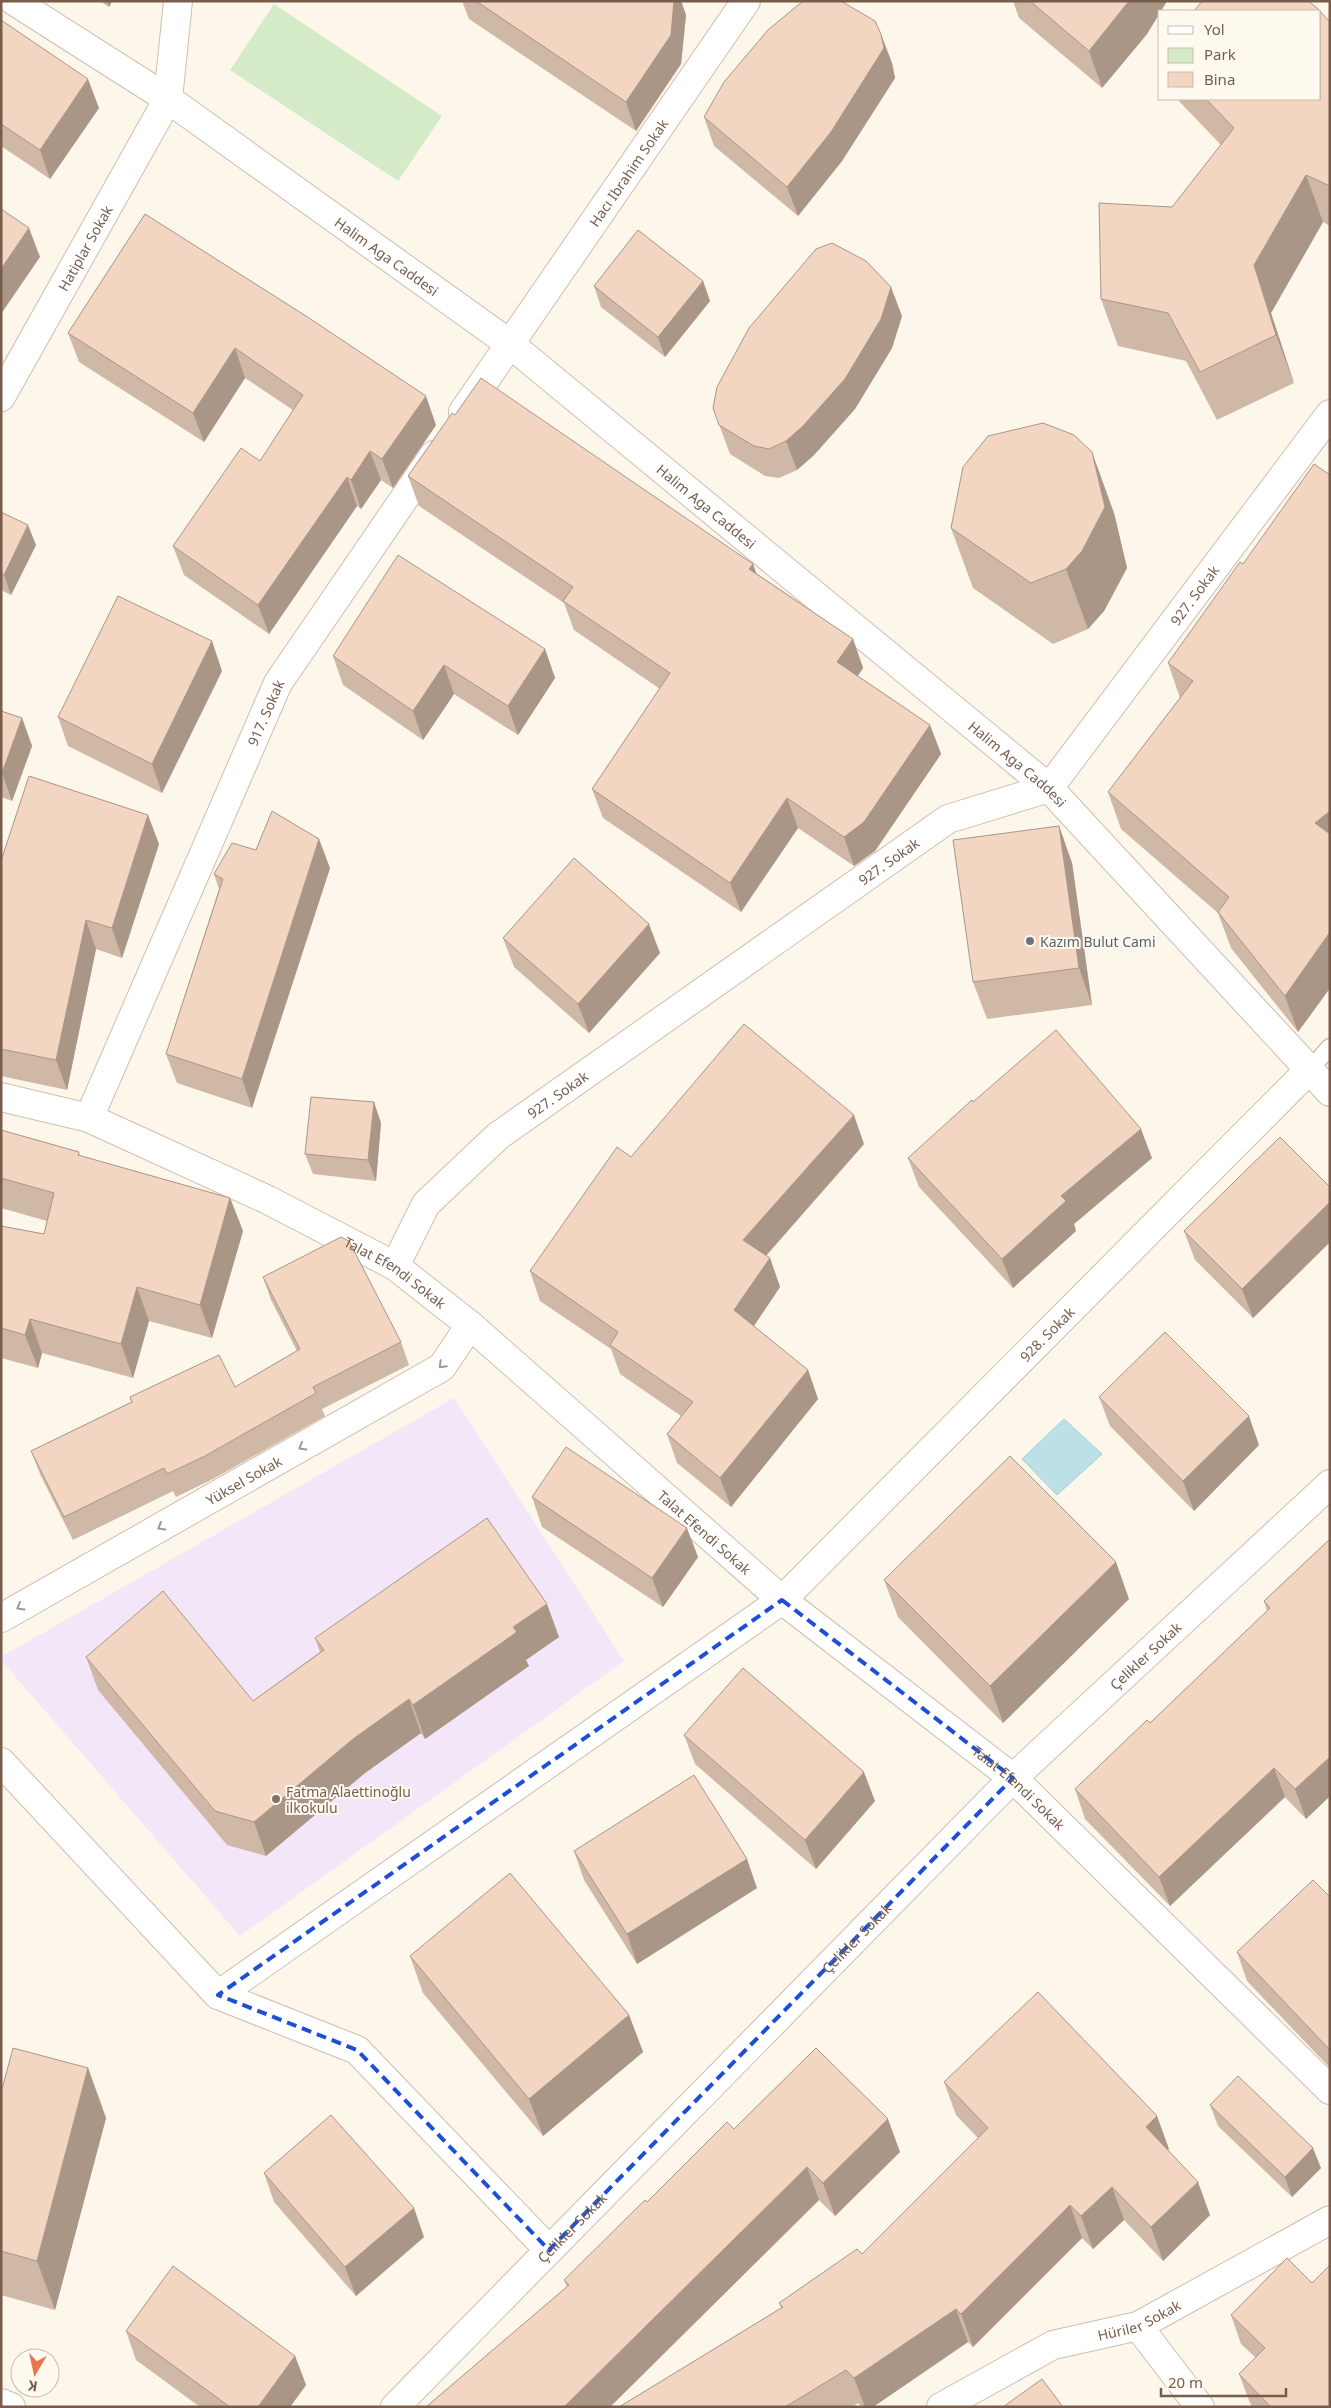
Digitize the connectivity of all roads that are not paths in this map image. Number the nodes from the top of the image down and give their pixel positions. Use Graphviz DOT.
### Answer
graph roads {
  1 [pos="14,1"];
  2 [pos="178,1"];
  3 [pos="746,1"];
  4 [pos="168,99"];
  5 [pos="510,344"];
  6 [pos="1,397"];
  7 [pos="1330,414"];
  8 [pos="1049,788"];
  9 [pos="1330,1047"];
  10 [pos="1310,1069"];
  11 [pos="1330,1092"];
  12 [pos="1,1097"];
  13 [pos="88,1118"];
  14 [pos="395,1266"];
  15 [pos="470,1325"];
  16 [pos="1330,1484"];
  17 [pos="782,1600"];
  18 [pos="1,1618"];
  19 [pos="1,1762"];
  20 [pos="1013,1778"];
  21 [pos="218,1995"];
  22 [pos="1330,2090"];
  23 [pos="1330,2220"];
  24 [pos="550,2250"];
  25 [pos="1138,2326"];
  26 [pos="1,2403"];
  27 [pos="11,2407"];
  28 [pos="395,2407"];
  29 [pos="942,2407"];
  30 [pos="1200,2407"];
  1 -- 4 [label="street, Halim Aga Caddesi"];
  2 -- 4 [label="street"];
  3 -- 5 [label="street, Hacı Ibrahim Sokak"];
  4 -- 5 [label="street, Halim Aga Caddesi"];
  4 -- 6 [label="street, Hatiplar Sokak"];
  5 -- 8 [label="street, Halim Aga Caddesi"];
  5 -- 13 [label="street, 917. Sokak"];
  7 -- 8 [label="street, 927. Sokak"];
  8 -- 10 [label="street, Halim Aga Caddesi"];
  8 -- 14 [label="street, 927. Sokak"];
  9 -- 10 [label="lane"];
  10 -- 11 [label="street, Halim Aga Caddesi"];
  10 -- 17 [label="street, 928. Sokak"];
  12 -- 13 [label="street, Talat Efendi Sokak"];
  13 -- 14 [label="street, Talat Efendi Sokak"];
  14 -- 15 [label="street, Talat Efendi Sokak"];
  15 -- 17 [label="street, Talat Efendi Sokak"];
  15 -- 18 [label="street, Yüksel Sokak, one-way"];
  16 -- 20 [label="street, Çelikler Sokak"];
  17 -- 20 [label="street, Talat Efendi Sokak"];
  17 -- 21 [label="street, 928. Sokak"];
  19 -- 21 [label="street"];
  20 -- 22 [label="street, Talat Efendi Sokak"];
  20 -- 24 [label="street, Çelikler Sokak"];
  21 -- 24 [label="street"];
  23 -- 25 [label="street, Hüriler Sokak"];
  24 -- 28 [label="street, Çelikler Sokak"];
  25 -- 29 [label="street, Hüriler Sokak"];
  25 -- 30 [label="street"];
  26 -- 27 [label="street"];
}
